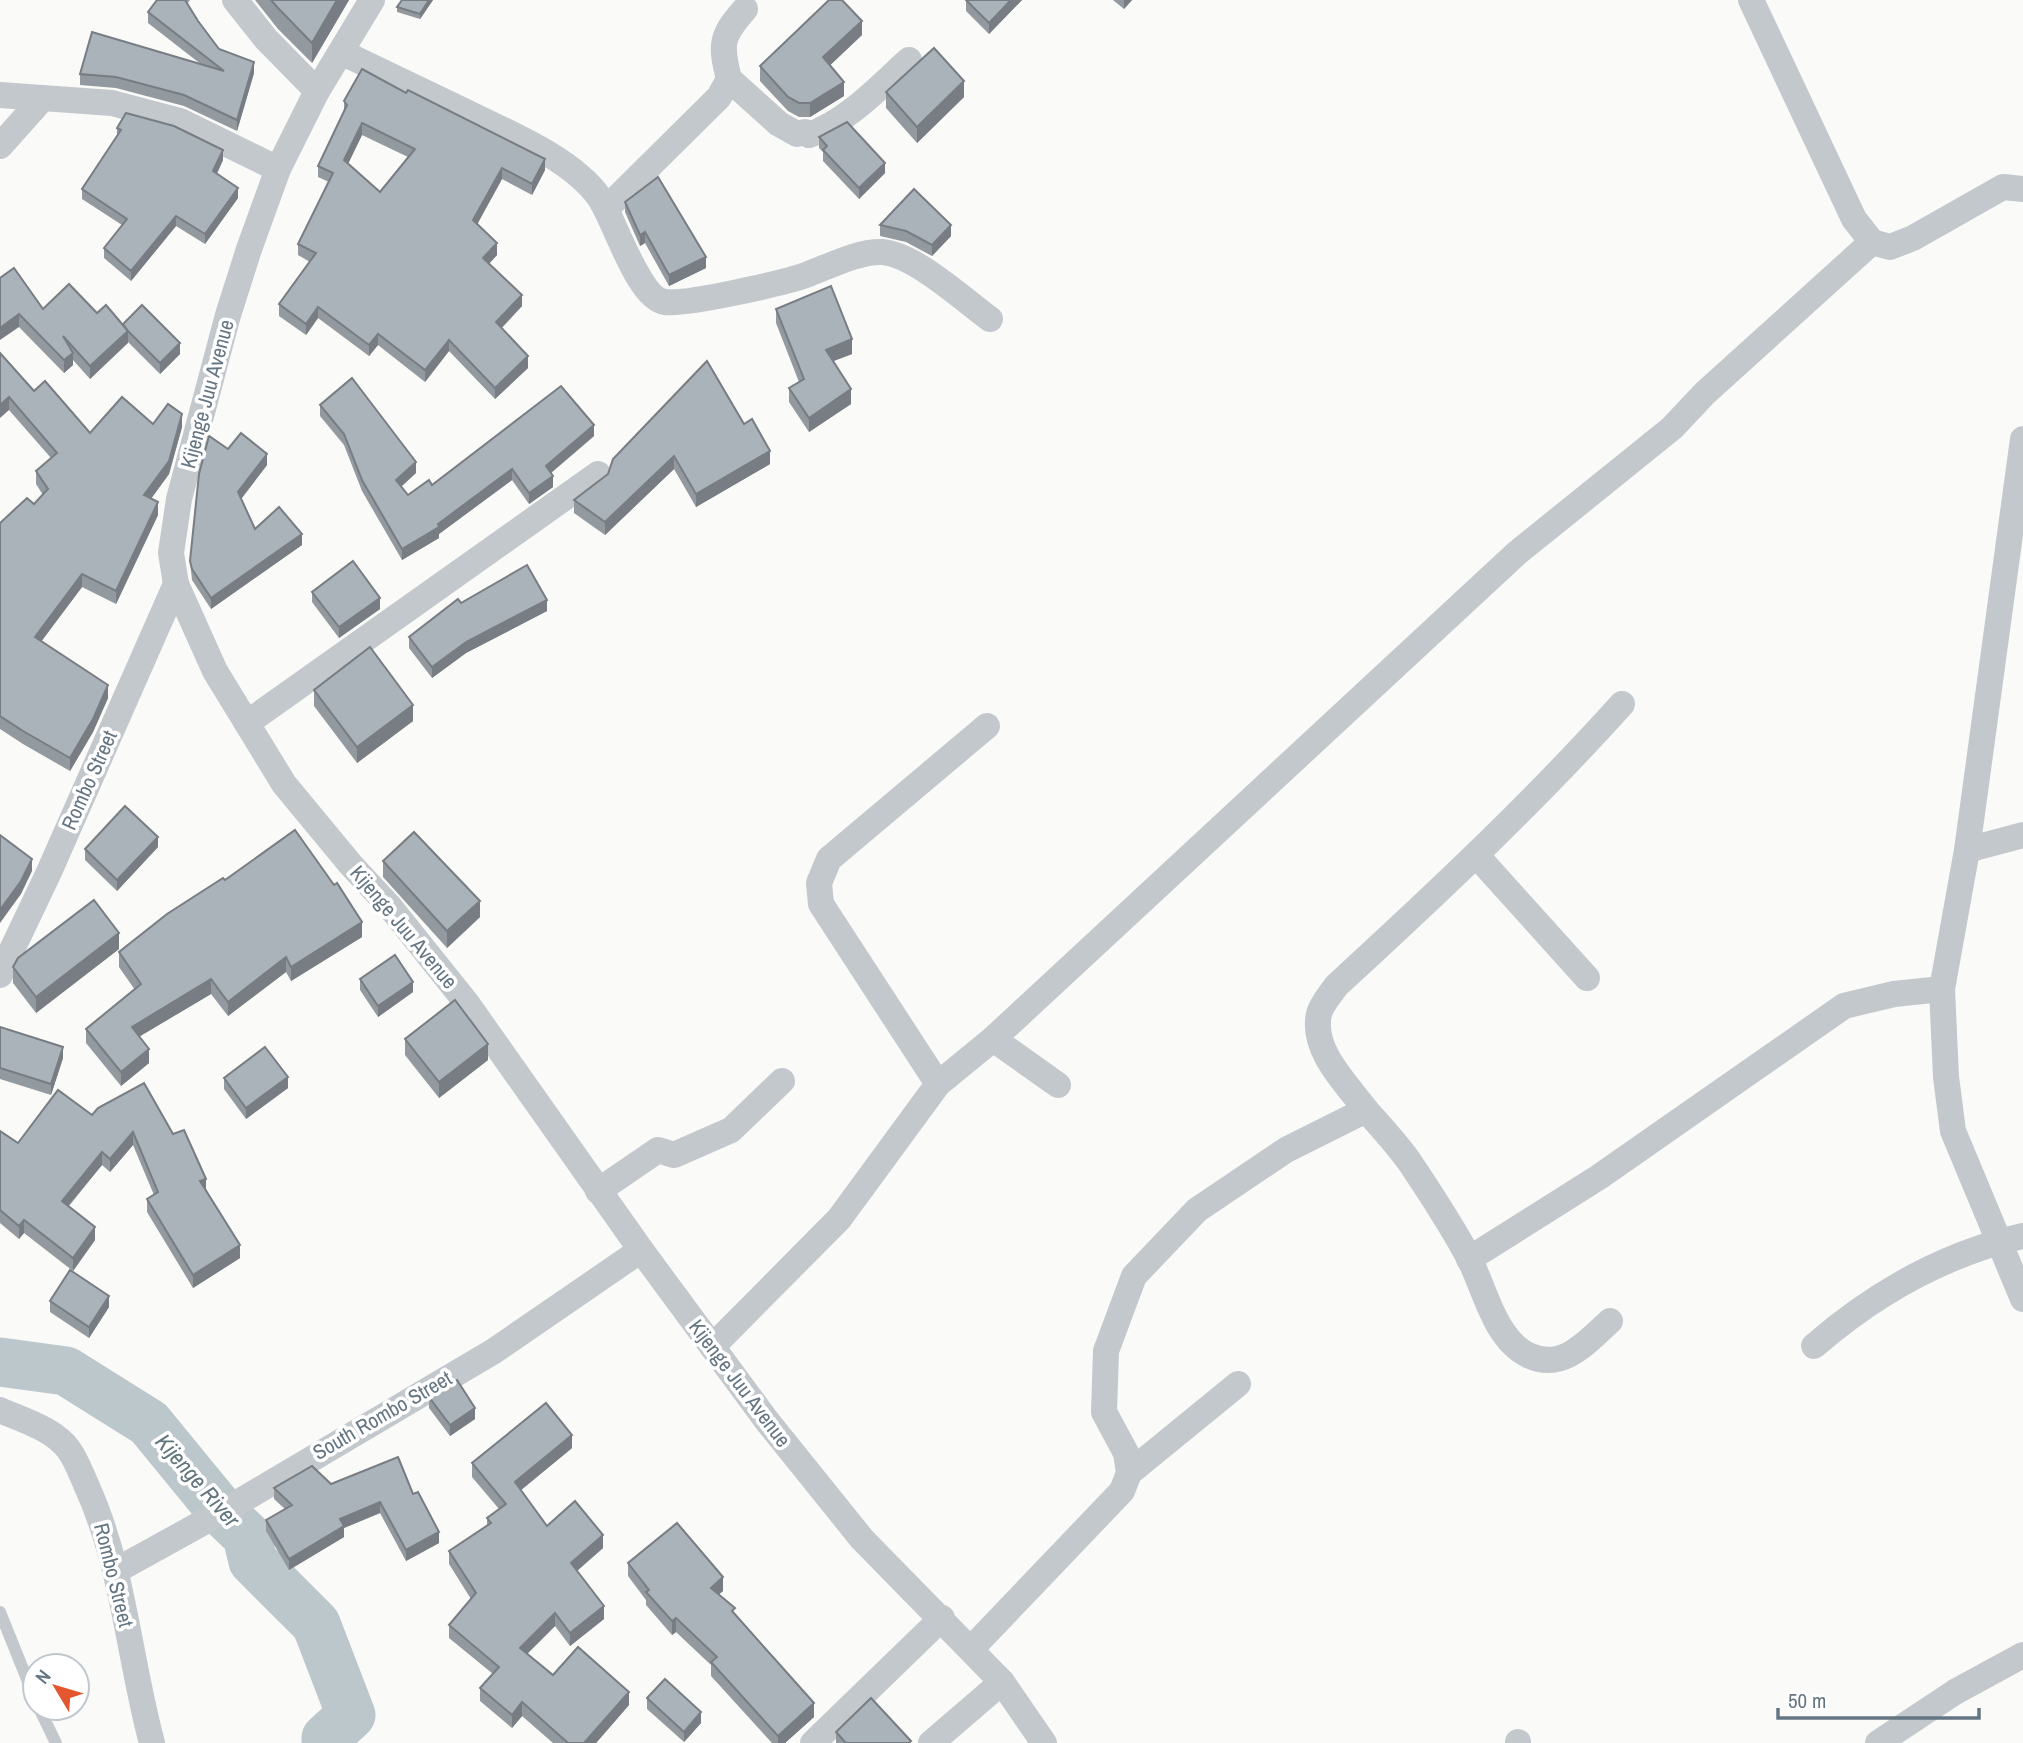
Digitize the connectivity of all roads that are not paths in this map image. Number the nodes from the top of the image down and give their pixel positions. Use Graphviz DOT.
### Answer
graph roads {
  1 [pos="235,0"];
  2 [pos="372,0"];
  3 [pos="1751,0"];
  4 [pos="745,9"];
  5 [pos="341,52"];
  6 [pos="909,60"];
  7 [pos="729,79"];
  8 [pos="317,91"];
  9 [pos="0,95"];
  10 [pos="41,99"];
  11 [pos="0,146"];
  12 [pos="278,169"];
  13 [pos="2023,189"];
  14 [pos="607,208"];
  15 [pos="1871,242"];
  16 [pos="990,319"];
  17 [pos="2023,439"];
  18 [pos="598,474"];
  19 [pos="176,584"];
  20 [pos="1622,704"];
  21 [pos="247,723"];
  22 [pos="987,726"];
  23 [pos="2023,835"];
  24 [pos="1967,850"];
  25 [pos="1477,856"];
  26 [pos="0,975"];
  27 [pos="1587,978"];
  28 [pos="1942,989"];
  29 [pos="993,1039"];
  30 [pos="782,1081"];
  31 [pos="938,1084"];
  32 [pos="1058,1085"];
  33 [pos="1366,1110"];
  34 [pos="598,1191"];
  35 [pos="2012,1238"];
  36 [pos="641,1250"];
  37 [pos="1469,1259"];
  38 [pos="2023,1298"];
  39 [pos="1610,1321"];
  40 [pos="713,1346"];
  41 [pos="1814,1346"];
  42 [pos="1238,1384"];
  43 [pos="0,1410"];
  44 [pos="1129,1473"];
  45 [pos="117,1570"];
  46 [pos="0,1612"];
  47 [pos="942,1618"];
  48 [pos="971,1649"];
  49 [pos="2023,1656"];
  50 [pos="21,1664"];
  51 [pos="1002,1682"];
  52 [pos="45,1722"];
  53 [pos="55,1743"];
  54 [pos="152,1743"];
  55 [pos="813,1743"];
  56 [pos="931,1743"];
  57 [pos="1044,1743"];
  58 [pos="1878,1743"];
  1 -- 8 [label="street"];
  2 -- 5 [label="street, Kijenge Juu Avenue"];
  3 -- 15 [label="street"];
  4 -- 7 [label="street"];
  5 -- 8 [label="street, Kijenge Juu Avenue"];
  5 -- 14 [label="street"];
  6 -- 7 [label="street"];
  7 -- 14 [label="street"];
  8 -- 12 [label="street, Kijenge Juu Avenue"];
  9 -- 10 [label="street"];
  10 -- 11 [label="street"];
  10 -- 12 [label="street"];
  12 -- 19 [label="street, Kijenge Juu Avenue"];
  13 -- 15 [label="street"];
  14 -- 16 [label="street"];
  15 -- 29 [label="street"];
  17 -- 24 [label="street"];
  18 -- 21 [label="street"];
  19 -- 21 [label="street, Kijenge Juu Avenue"];
  19 -- 26 [label="street, Rombo Street"];
  20 -- 25 [label="street"];
  21 -- 34 [label="street, Kijenge Juu Avenue"];
  22 -- 31 [label="street"];
  23 -- 24 [label="street"];
  24 -- 28 [label="street"];
  25 -- 27 [label="street"];
  25 -- 33 [label="street"];
  28 -- 35 [label="street"];
  28 -- 37 [label="street"];
  29 -- 31 [label="street"];
  29 -- 32 [label="street"];
  30 -- 34 [label="street"];
  31 -- 40 [label="street"];
  33 -- 37 [label="street"];
  33 -- 44 [label="street"];
  34 -- 36 [label="street, Kijenge Juu Avenue"];
  35 -- 38 [label="street"];
  35 -- 41 [label="street"];
  36 -- 40 [label="street, Kijenge Juu Avenue"];
  36 -- 45 [label="street, South Rombo Street"];
  37 -- 39 [label="street"];
  40 -- 47 [label="street, Kijenge Juu Avenue"];
  42 -- 44 [label="street"];
  43 -- 45 [label="street, Rombo Street"];
  44 -- 48 [label="street"];
  45 -- 54 [label="street, Rombo Street"];
  46 -- 50 [label="lane"];
  47 -- 48 [label="street, Kijenge Juu Avenue"];
  47 -- 55 [label="street"];
  48 -- 51 [label="street, Kijenge Juu Avenue"];
  49 -- 58 [label="street"];
  51 -- 56 [label="street"];
  51 -- 57 [label="street, Kijenge Juu Avenue"];
  52 -- 53 [label="lane"];
}
